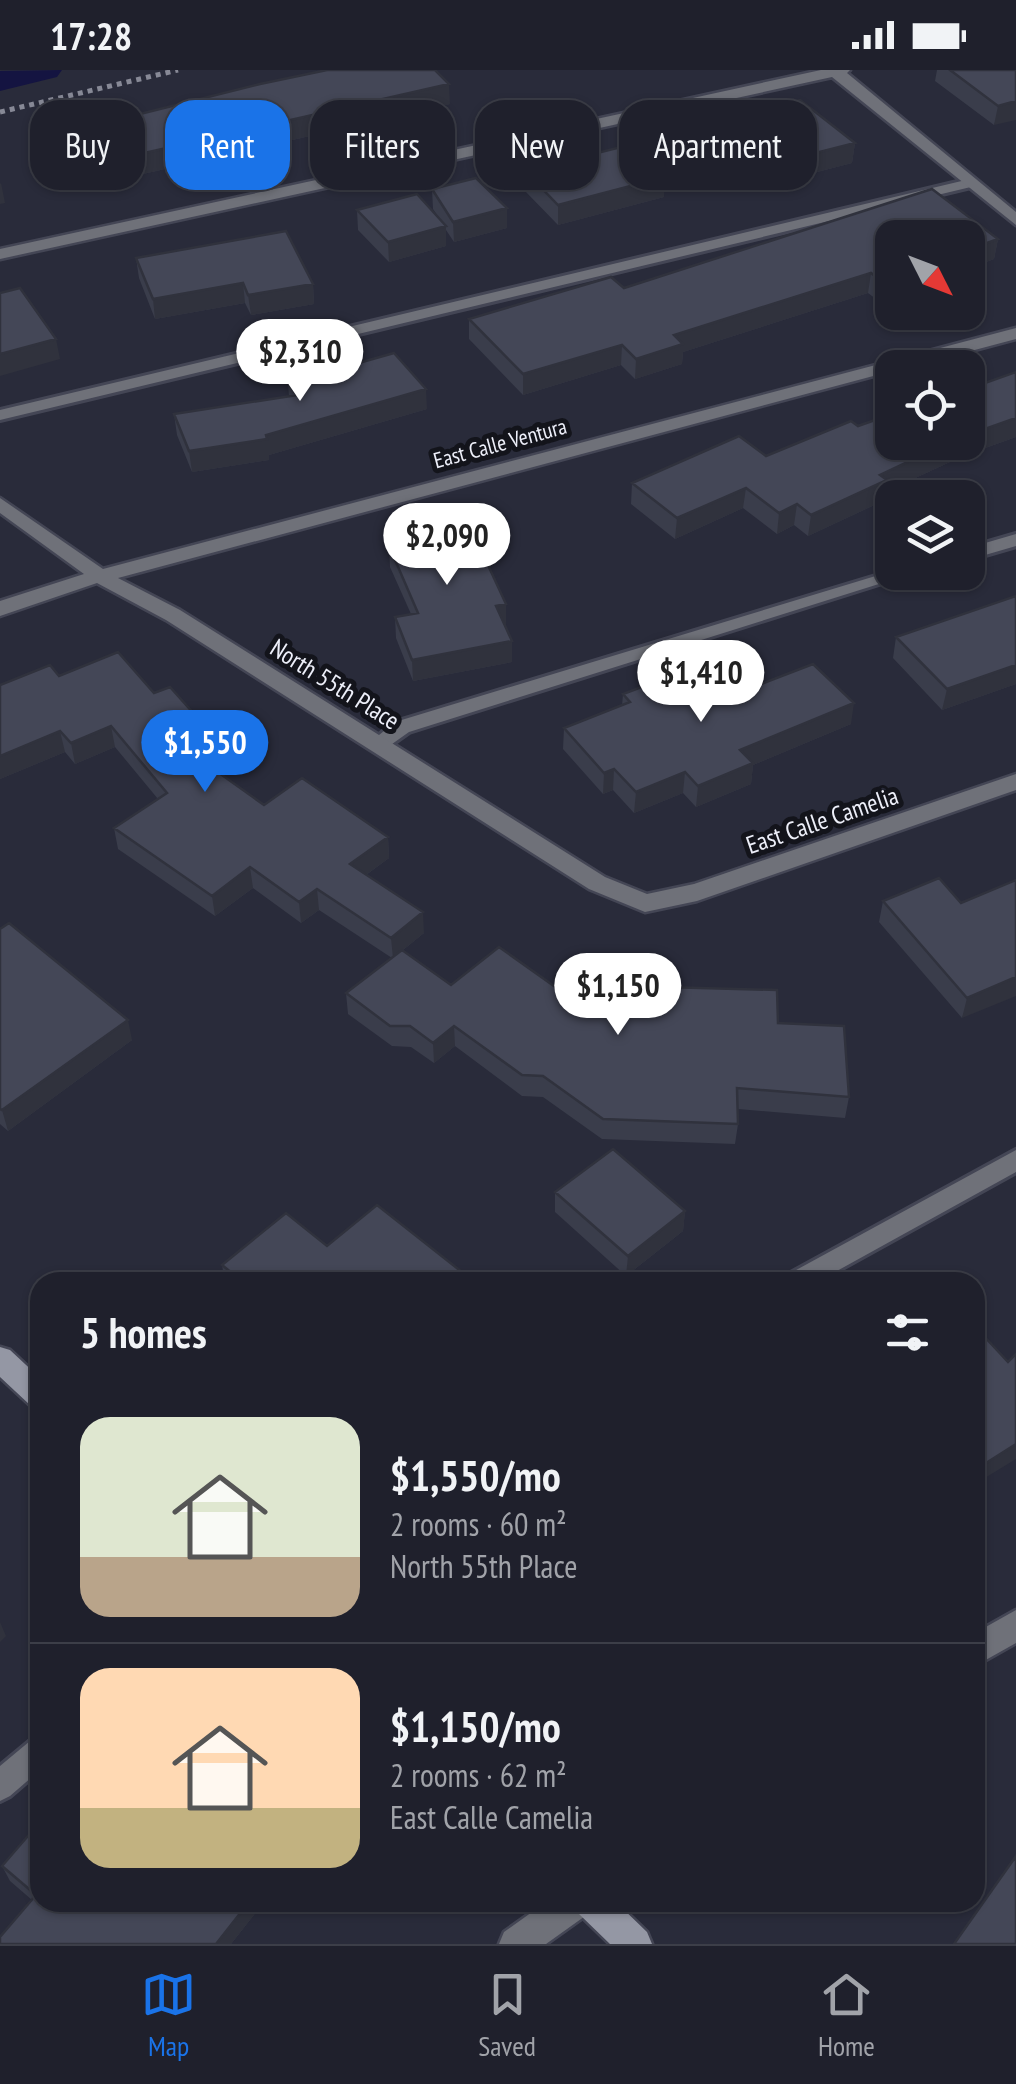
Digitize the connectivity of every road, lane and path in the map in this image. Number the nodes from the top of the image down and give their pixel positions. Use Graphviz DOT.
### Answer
graph roads {
  1 [pos="178,70"];
  2 [pos="838,71"];
  3 [pos="0,112"];
  4 [pos="970,183"];
  5 [pos="1016,220"];
  6 [pos="0,254"];
  7 [pos="1016,332"];
  8 [pos="0,416"];
  9 [pos="0,504"];
  10 [pos="1016,540"];
  11 [pos="985,549"];
  12 [pos="102,578"];
  13 [pos="875,582"];
  14 [pos="0,609"];
  15 [pos="378,744"];
  16 [pos="1016,782"];
  17 [pos="645,903"];
  18 [pos="1016,1160"];
  19 [pos="814,1272"];
  20 [pos="0,1359"];
  21 [pos="30,1387"];
  22 [pos="1016,1625"];
  23 [pos="985,1644"];
  24 [pos="30,1760"];
  25 [pos="0,1786"];
  26 [pos="562,1912"];
  27 [pos="601,1912"];
  28 [pos="516,1944"];
  29 [pos="635,1944"];
  1 -- 3 [label="path"];
  2 -- 4 [label="street"];
  2 -- 6 [label="street"];
  4 -- 5 [label="street"];
  4 -- 8 [label="lane"];
  7 -- 12 [label="street, East Calle Ventura"];
  9 -- 12 [label="street, North 55th Place"];
  10 -- 11 [label="lane"];
  12 -- 14 [label="street, East Calle Ventura"];
  12 -- 15 [label="street, North 55th Place"];
  13 -- 15 [label="lane"];
  15 -- 17 [label="street, North 55th Place"];
  16 -- 17 [label="street, East Calle Camelia"];
  18 -- 19 [label="lane"];
  20 -- 21 [label="main road"];
  22 -- 23 [label="street"];
  24 -- 25 [label="lane"];
  26 -- 28 [label="street"];
  27 -- 29 [label="main road"];
}
